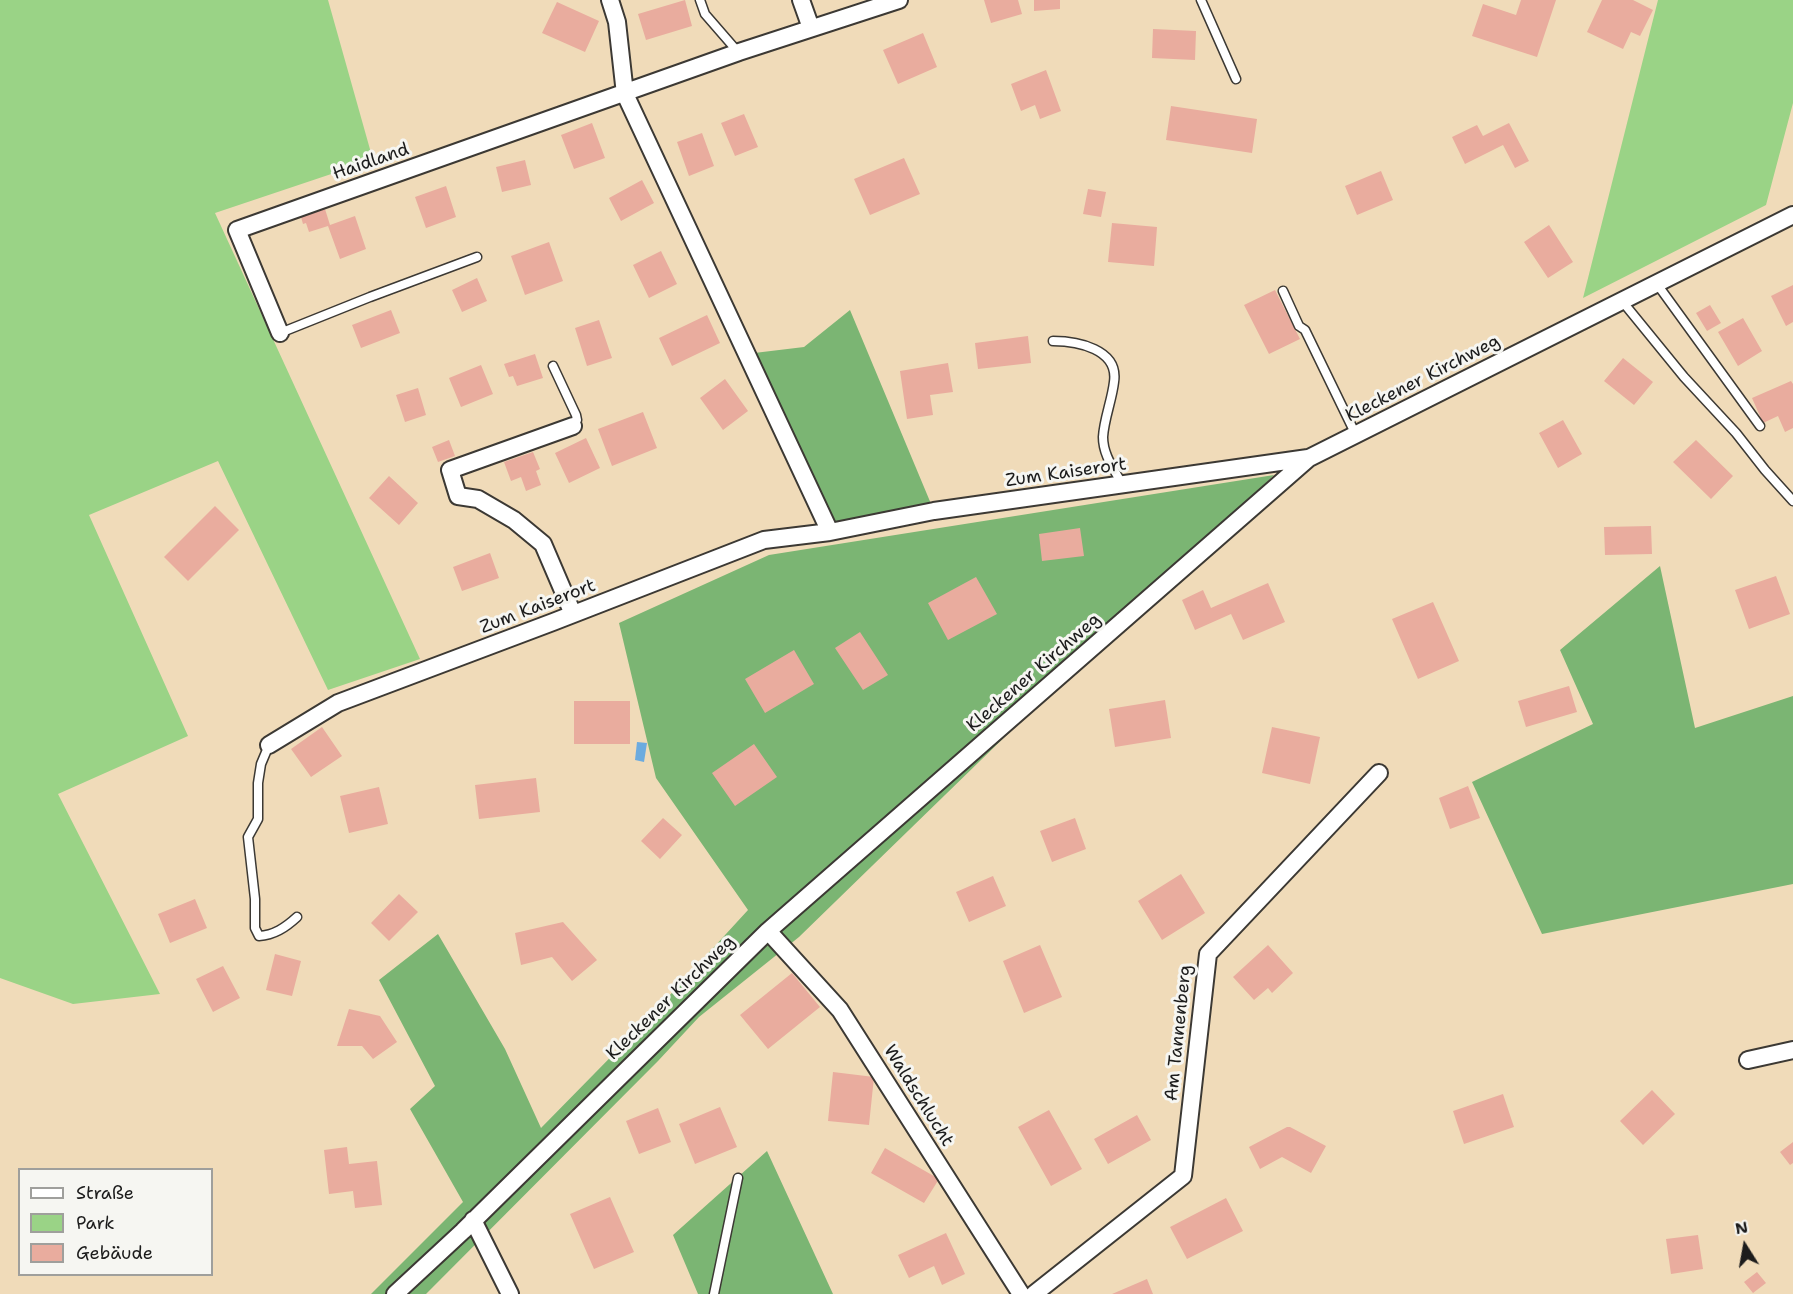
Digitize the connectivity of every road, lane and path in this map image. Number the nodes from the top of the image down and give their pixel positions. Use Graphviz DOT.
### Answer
graph roads {
  1 [pos="610,0"];
  2 [pos="700,0"];
  3 [pos="801,0"];
  4 [pos="899,0"];
  5 [pos="1201,0"];
  6 [pos="811,28"];
  7 [pos="739,52"];
  8 [pos="1236,80"];
  9 [pos="625,94"];
  10 [pos="1793,215"];
  11 [pos="477,257"];
  12 [pos="1657,284"];
  13 [pos="1283,291"];
  14 [pos="1622,301"];
  15 [pos="280,333"];
  16 [pos="1053,341"];
  17 [pos="553,366"];
  18 [pos="573,426"];
  19 [pos="1760,426"];
  20 [pos="1356,435"];
  21 [pos="1309,458"];
  22 [pos="1123,485"];
  23 [pos="1793,501"];
  24 [pos="830,532"];
  25 [pos="573,614"];
  26 [pos="269,745"];
  27 [pos="1379,773"];
  28 [pos="297,918"];
  29 [pos="768,931"];
  30 [pos="1793,1050"];
  31 [pos="1748,1060"];
  32 [pos="738,1178"];
  33 [pos="473,1220"];
  34 [pos="395,1294"];
  35 [pos="510,1294"];
  36 [pos="714,1294"];
  37 [pos="1021,1294"];
  38 [pos="1034,1294"];
  1 -- 9 [label="street"];
  2 -- 7 [label="lane"];
  3 -- 6 [label="street"];
  4 -- 6 [label="street, Haidland"];
  5 -- 8 [label="lane"];
  6 -- 7 [label="street, Haidland"];
  7 -- 9 [label="street, Haidland"];
  9 -- 15 [label="street, Haidland"];
  9 -- 24 [label="street"];
  10 -- 12 [label="street, Kleckener Kirchweg"];
  11 -- 15 [label="lane"];
  12 -- 14 [label="street, Kleckener Kirchweg"];
  12 -- 19 [label="lane"];
  13 -- 20 [label="lane"];
  14 -- 20 [label="street, Kleckener Kirchweg"];
  14 -- 23 [label="lane"];
  16 -- 22 [label="lane"];
  17 -- 18 [label="lane"];
  18 -- 25 [label="street"];
  20 -- 21 [label="street, Kleckener Kirchweg"];
  21 -- 22 [label="street, Zum Kaiserort"];
  21 -- 29 [label="street, Kleckener Kirchweg"];
  22 -- 24 [label="street, Zum Kaiserort"];
  24 -- 25 [label="street, Zum Kaiserort"];
  25 -- 26 [label="street, Zum Kaiserort"];
  26 -- 28 [label="lane"];
  27 -- 38 [label="street, Am Tannenberg"];
  29 -- 33 [label="street, Kleckener Kirchweg"];
  29 -- 37 [label="street, Waldschlucht"];
  30 -- 31 [label="street"];
  32 -- 36 [label="lane"];
  33 -- 34 [label="street, Kleckener Kirchweg"];
  33 -- 35 [label="street"];
}
